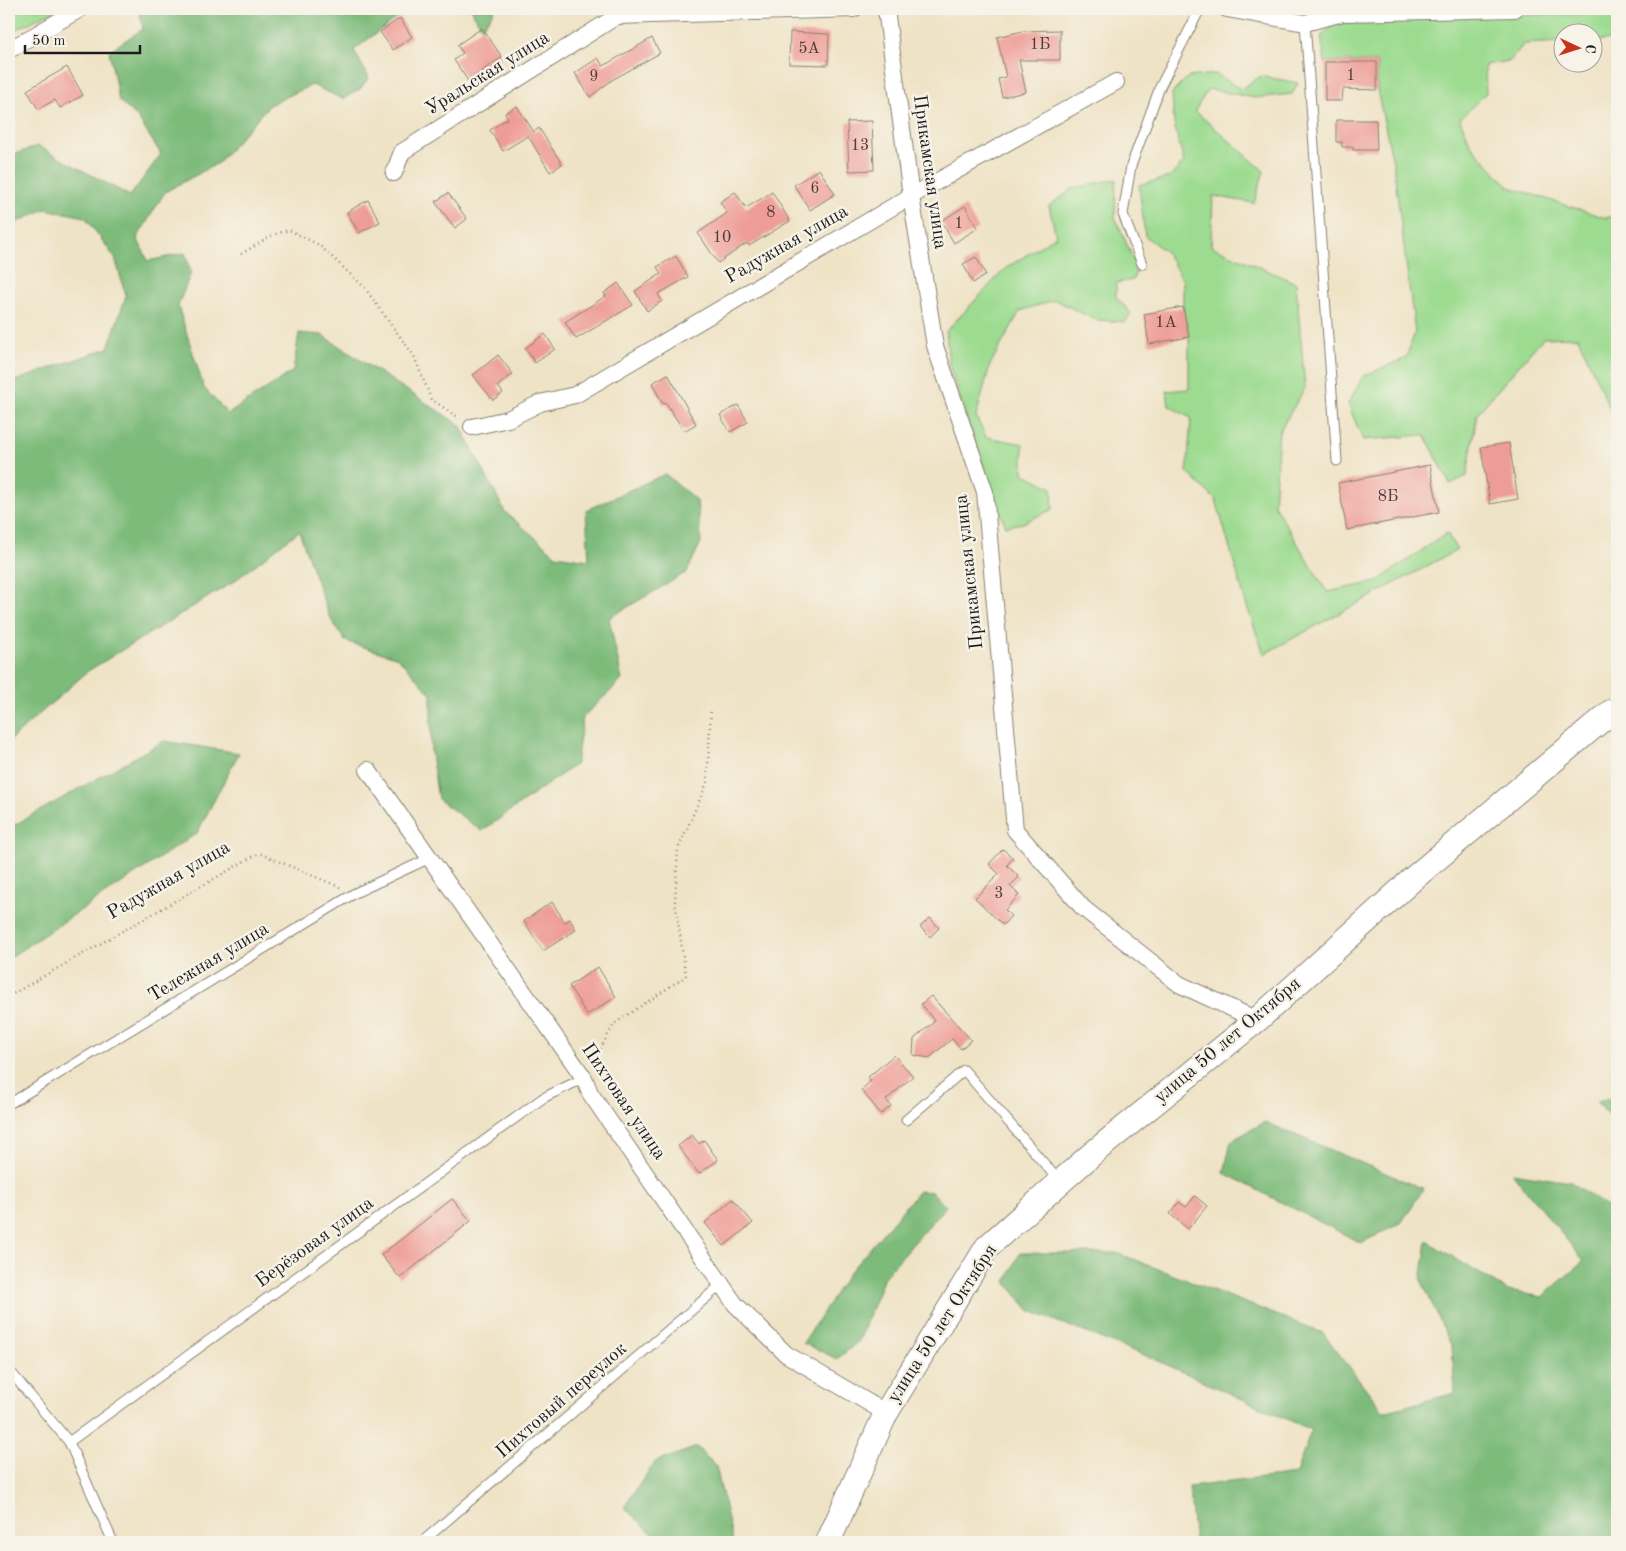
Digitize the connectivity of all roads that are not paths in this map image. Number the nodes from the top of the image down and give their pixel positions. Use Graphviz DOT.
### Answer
graph roads {
  1 [pos="80,9"];
  2 [pos="854,9"];
  3 [pos="886,9"];
  4 [pos="1200,9"];
  5 [pos="1229,9"];
  6 [pos="1515,9"];
  7 [pos="617,12"];
  8 [pos="1305,23"];
  9 [pos="9,50"];
  10 [pos="1116,82"];
  11 [pos="394,173"];
  12 [pos="910,196"];
  13 [pos="1142,264"];
  14 [pos="472,427"];
  15 [pos="1337,461"];
  16 [pos="1617,710"];
  17 [pos="368,770"];
  18 [pos="430,858"];
  19 [pos="1257,1020"];
  20 [pos="584,1078"];
  21 [pos="9,1104"];
  22 [pos="906,1120"];
  23 [pos="1060,1182"];
  24 [pos="722,1284"];
  25 [pos="9,1370"];
  26 [pos="886,1413"];
  27 [pos="69,1442"];
  28 [pos="113,1542"];
  29 [pos="422,1542"];
  30 [pos="828,1542"];
  1 -- 9 [label="street"];
  2 -- 7 [label="street, Уральская улица"];
  3 -- 12 [label="street, Прикамская улица"];
  4 -- 13 [label="lane"];
  5 -- 8 [label="street"];
  6 -- 8 [label="street"];
  7 -- 11 [label="street, Уральская улица"];
  8 -- 15 [label="lane"];
  10 -- 12 [label="street, Радужная улица"];
  12 -- 14 [label="street, Радужная улица"];
  12 -- 19 [label="street, Прикамская улица"];
  16 -- 19 [label="main road, улица 50 лет Октября"];
  17 -- 18 [label="street, Пихтовая улица"];
  18 -- 20 [label="street, Пихтовая улица"];
  18 -- 21 [label="lane, Тележная улица"];
  19 -- 23 [label="main road, улица 50 лет Октября"];
  20 -- 24 [label="street, Пихтовая улица"];
  20 -- 27 [label="lane, Берёзовая улица"];
  22 -- 23 [label="lane"];
  23 -- 26 [label="main road, улица 50 лет Октября"];
  24 -- 26 [label="street, Пихтовая улица"];
  24 -- 29 [label="lane, Пихтовый переулок"];
  25 -- 27 [label="lane"];
  26 -- 30 [label="main road, улица 50 лет Октября"];
  27 -- 28 [label="lane"];
}
